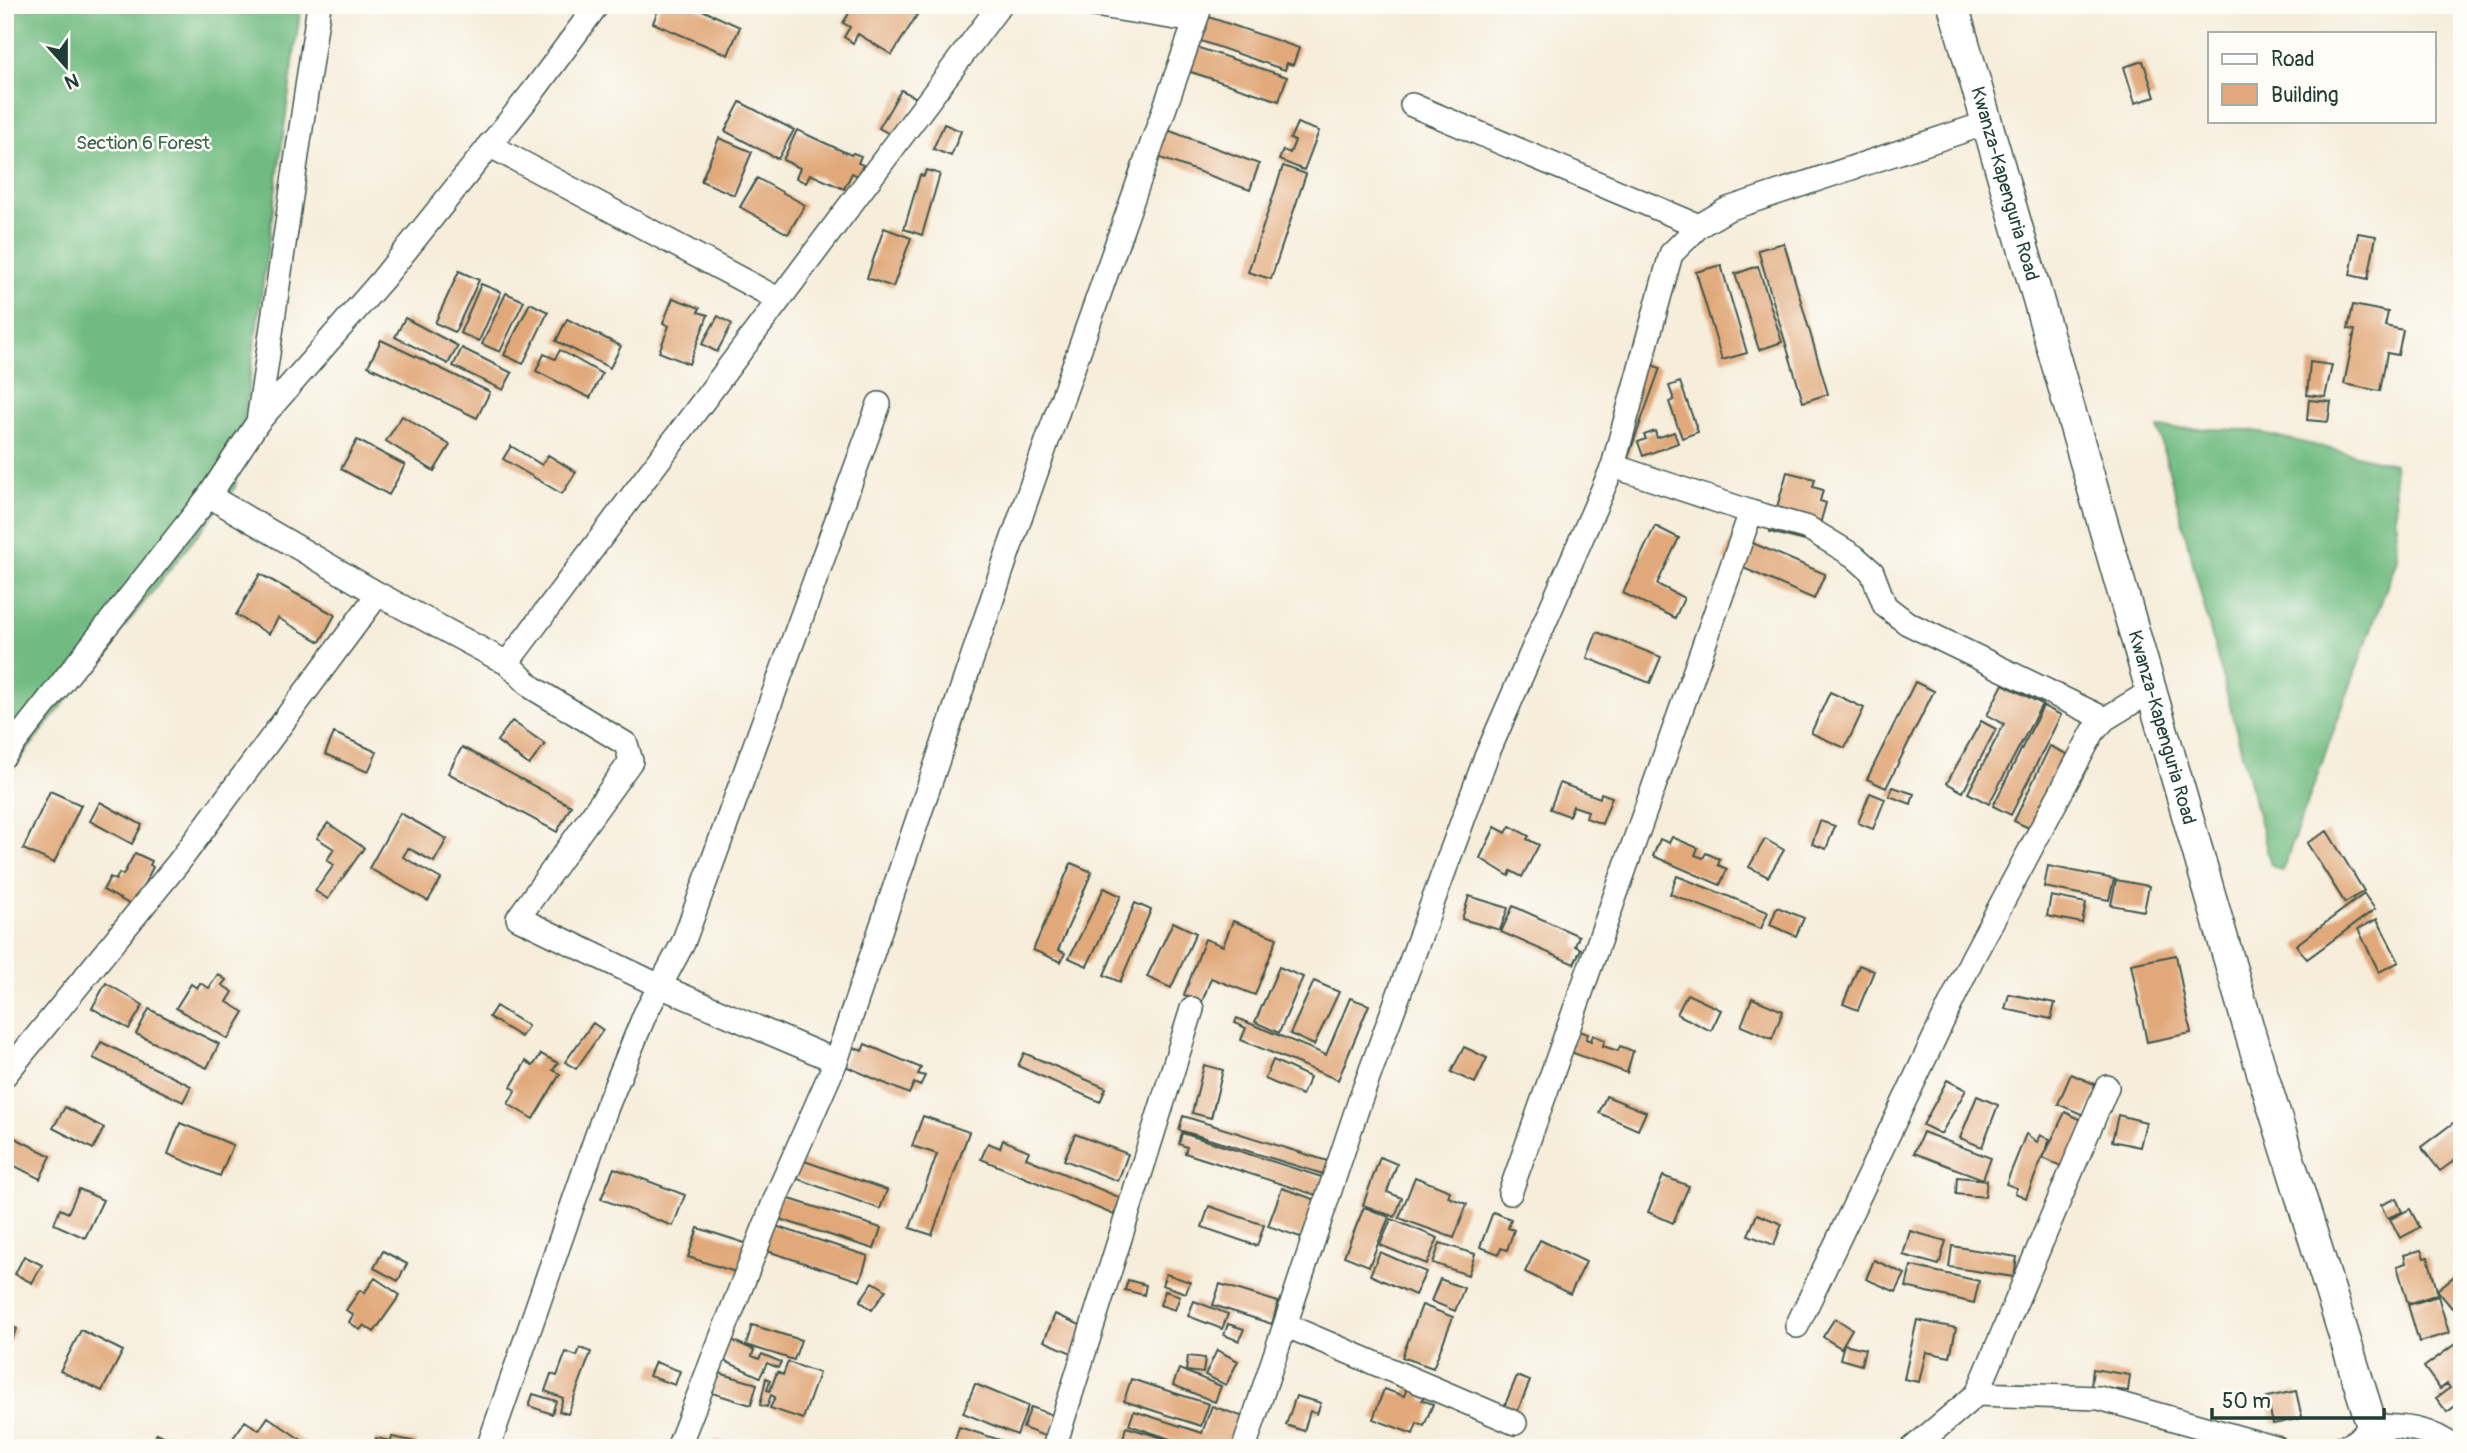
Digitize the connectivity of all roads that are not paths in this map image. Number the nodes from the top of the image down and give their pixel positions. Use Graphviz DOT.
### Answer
graph roads {
  1 [pos="319,5"];
  2 [pos="597,5"];
  3 [pos="1000,5"];
  4 [pos="1094,5"];
  5 [pos="1953,5"];
  6 [pos="1198,13"];
  7 [pos="1412,105"];
  8 [pos="1986,123"];
  9 [pos="489,145"];
  10 [pos="1699,226"];
  11 [pos="778,299"];
  12 [pos="879,404"];
  13 [pos="258,422"];
  14 [pos="1613,466"];
  15 [pos="209,496"];
  16 [pos="1751,512"];
  17 [pos="378,594"];
  18 [pos="507,663"];
  19 [pos="2151,691"];
  20 [pos="2105,719"];
  21 [pos="5,755"];
  22 [pos="662,986"];
  23 [pos="1192,1009"];
  24 [pos="836,1061"];
  25 [pos="5,1075"];
  26 [pos="2107,1087"];
  27 [pos="1510,1193"];
  28 [pos="1285,1325"];
  29 [pos="1797,1326"];
  30 [pos="1976,1394"];
  31 [pos="1515,1423"];
  32 [pos="2375,1437"];
  33 [pos="488,1448"];
  34 [pos="678,1448"];
  35 [pos="1054,1448"];
  36 [pos="1244,1448"];
  37 [pos="1913,1448"];
  38 [pos="2276,1448"];
  39 [pos="2339,1448"];
  40 [pos="2455,1448"];
  1 -- 13 [label="street"];
  2 -- 9 [label="street"];
  3 -- 11 [label="street"];
  4 -- 6 [label="street"];
  5 -- 8 [label="street, Kwanza-Kapenguria Road"];
  6 -- 24 [label="street"];
  7 -- 10 [label="street"];
  8 -- 10 [label="street"];
  8 -- 19 [label="street, Kwanza-Kapenguria Road"];
  9 -- 11 [label="street"];
  9 -- 13 [label="street"];
  10 -- 14 [label="street"];
  11 -- 18 [label="street"];
  12 -- 22 [label="street"];
  13 -- 15 [label="street"];
  14 -- 16 [label="street"];
  14 -- 28 [label="street"];
  15 -- 17 [label="street"];
  15 -- 21 [label="street"];
  16 -- 20 [label="street"];
  16 -- 27 [label="street"];
  17 -- 18 [label="street"];
  17 -- 25 [label="street"];
  18 -- 22 [label="street"];
  19 -- 20 [label="street"];
  19 -- 32 [label="street, Kwanza-Kapenguria Road"];
  20 -- 29 [label="street"];
  22 -- 24 [label="street"];
  22 -- 33 [label="street"];
  23 -- 35 [label="street"];
  24 -- 34 [label="street"];
  26 -- 30 [label="street"];
  28 -- 31 [label="street"];
  28 -- 36 [label="street"];
  30 -- 37 [label="street"];
  30 -- 38 [label="street"];
  32 -- 39 [label="street"];
  32 -- 40 [label="street"];
}
